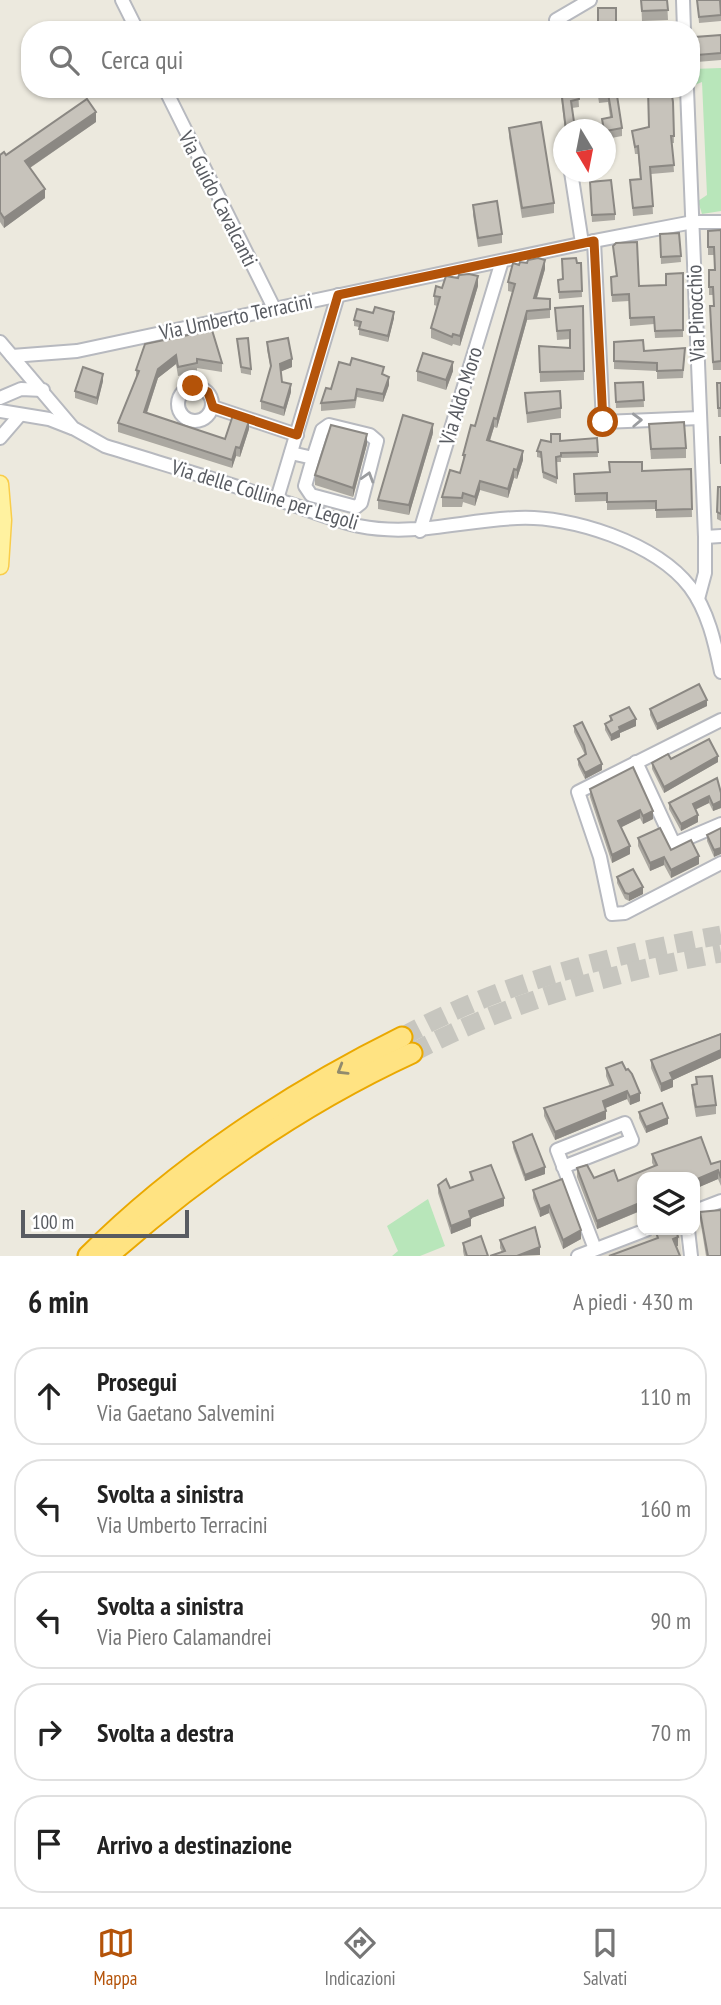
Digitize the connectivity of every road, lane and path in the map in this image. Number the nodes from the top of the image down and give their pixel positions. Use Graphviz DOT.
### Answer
graph roads {
  1 [pos="122,0"];
  2 [pos="590,0"];
  3 [pos="683,0"];
  4 [pos="556,20"];
  5 [pos="132,21"];
  6 [pos="684,21"];
  7 [pos="169,98"];
  8 [pos="687,98"];
  9 [pos="573,182"];
  10 [pos="693,222"];
  11 [pos="721,222"];
  12 [pos="588,242"];
  13 [pos="502,261"];
  14 [pos="338,295"];
  15 [pos="274,308"];
  16 [pos="0,342"];
  17 [pos="12,356"];
  18 [pos="43,390"];
  19 [pos="0,398"];
  20 [pos="213,407"];
  21 [pos="0,411"];
  22 [pos="19,416"];
  23 [pos="700,418"];
  24 [pos="72,428"];
  25 [pos="297,435"];
  26 [pos="0,438"];
  27 [pos="292,453"];
  28 [pos="313,458"];
  29 [pos="0,484"];
  30 [pos="277,499"];
  31 [pos="420,531"];
  32 [pos="721,536"];
  33 [pos="705,537"];
  34 [pos="0,566"];
  35 [pos="698,599"];
  36 [pos="721,667"];
  37 [pos="721,720"];
  38 [pos="636,762"];
  39 [pos="721,824"];
  40 [pos="721,863"];
  41 [pos="563,1167"];
  42 [pos="721,1201"];
  43 [pos="700,1209"];
  44 [pos="637,1233"];
  45 [pos="689,1235"];
  46 [pos="596,1249"];
  47 [pos="88,1256"];
  48 [pos="108,1256"];
  49 [pos="578,1256"];
  50 [pos="691,1256"];
  1 -- 5 [label="street"];
  2 -- 4 [label="street"];
  3 -- 6 [label="street"];
  7 -- 15 [label="street, Via Guido Cavalcanti"];
  8 -- 10 [label="street, Via Pinocchio"];
  9 -- 12 [label="street"];
  10 -- 11 [label="street, Via Umberto Terracini"];
  10 -- 12 [label="street, Via Umberto Terracini"];
  10 -- 23 [label="street, Via Pinocchio"];
  12 -- 13 [label="street, Via Umberto Terracini"];
  12 -- 23 [label="street, one-way"];
  13 -- 14 [label="street, Via Umberto Terracini"];
  13 -- 31 [label="street, Via Aldo Moro"];
  14 -- 15 [label="street, Via Umberto Terracini"];
  14 -- 25 [label="street"];
  15 -- 17 [label="street, Via Umberto Terracini"];
  16 -- 17 [label="street"];
  17 -- 18 [label="street"];
  18 -- 19 [label="street"];
  18 -- 24 [label="street"];
  20 -- 25 [label="street"];
  21 -- 22 [label="street"];
  22 -- 24 [label="street"];
  22 -- 26 [label="street"];
  23 -- 33 [label="street, Via Pinocchio"];
  24 -- 30 [label="street, Via delle Colline per Legoli"];
  25 -- 27 [label="street"];
  27 -- 28 [label="street"];
  27 -- 30 [label="street"];
  28 -- 28 [label="street, one-way"];
  29 -- 34 [label="main road"];
  30 -- 31 [label="street, Via delle Colline per Legoli"];
  31 -- 35 [label="street, Via delle Colline per Legoli"];
  32 -- 33 [label="street"];
  33 -- 35 [label="street, Via Pinocchio"];
  35 -- 36 [label="street, Via delle Colline per Legoli"];
  37 -- 38 [label="street"];
  38 -- 39 [label="street"];
  38 -- 40 [label="street"];
  41 -- 41 [label="street"];
  41 -- 46 [label="street"];
  42 -- 43 [label="street"];
  44 -- 46 [label="street"];
  45 -- 50 [label="street"];
  46 -- 49 [label="street"];
  48 -- 47 [label="highway, one-way"];
}
